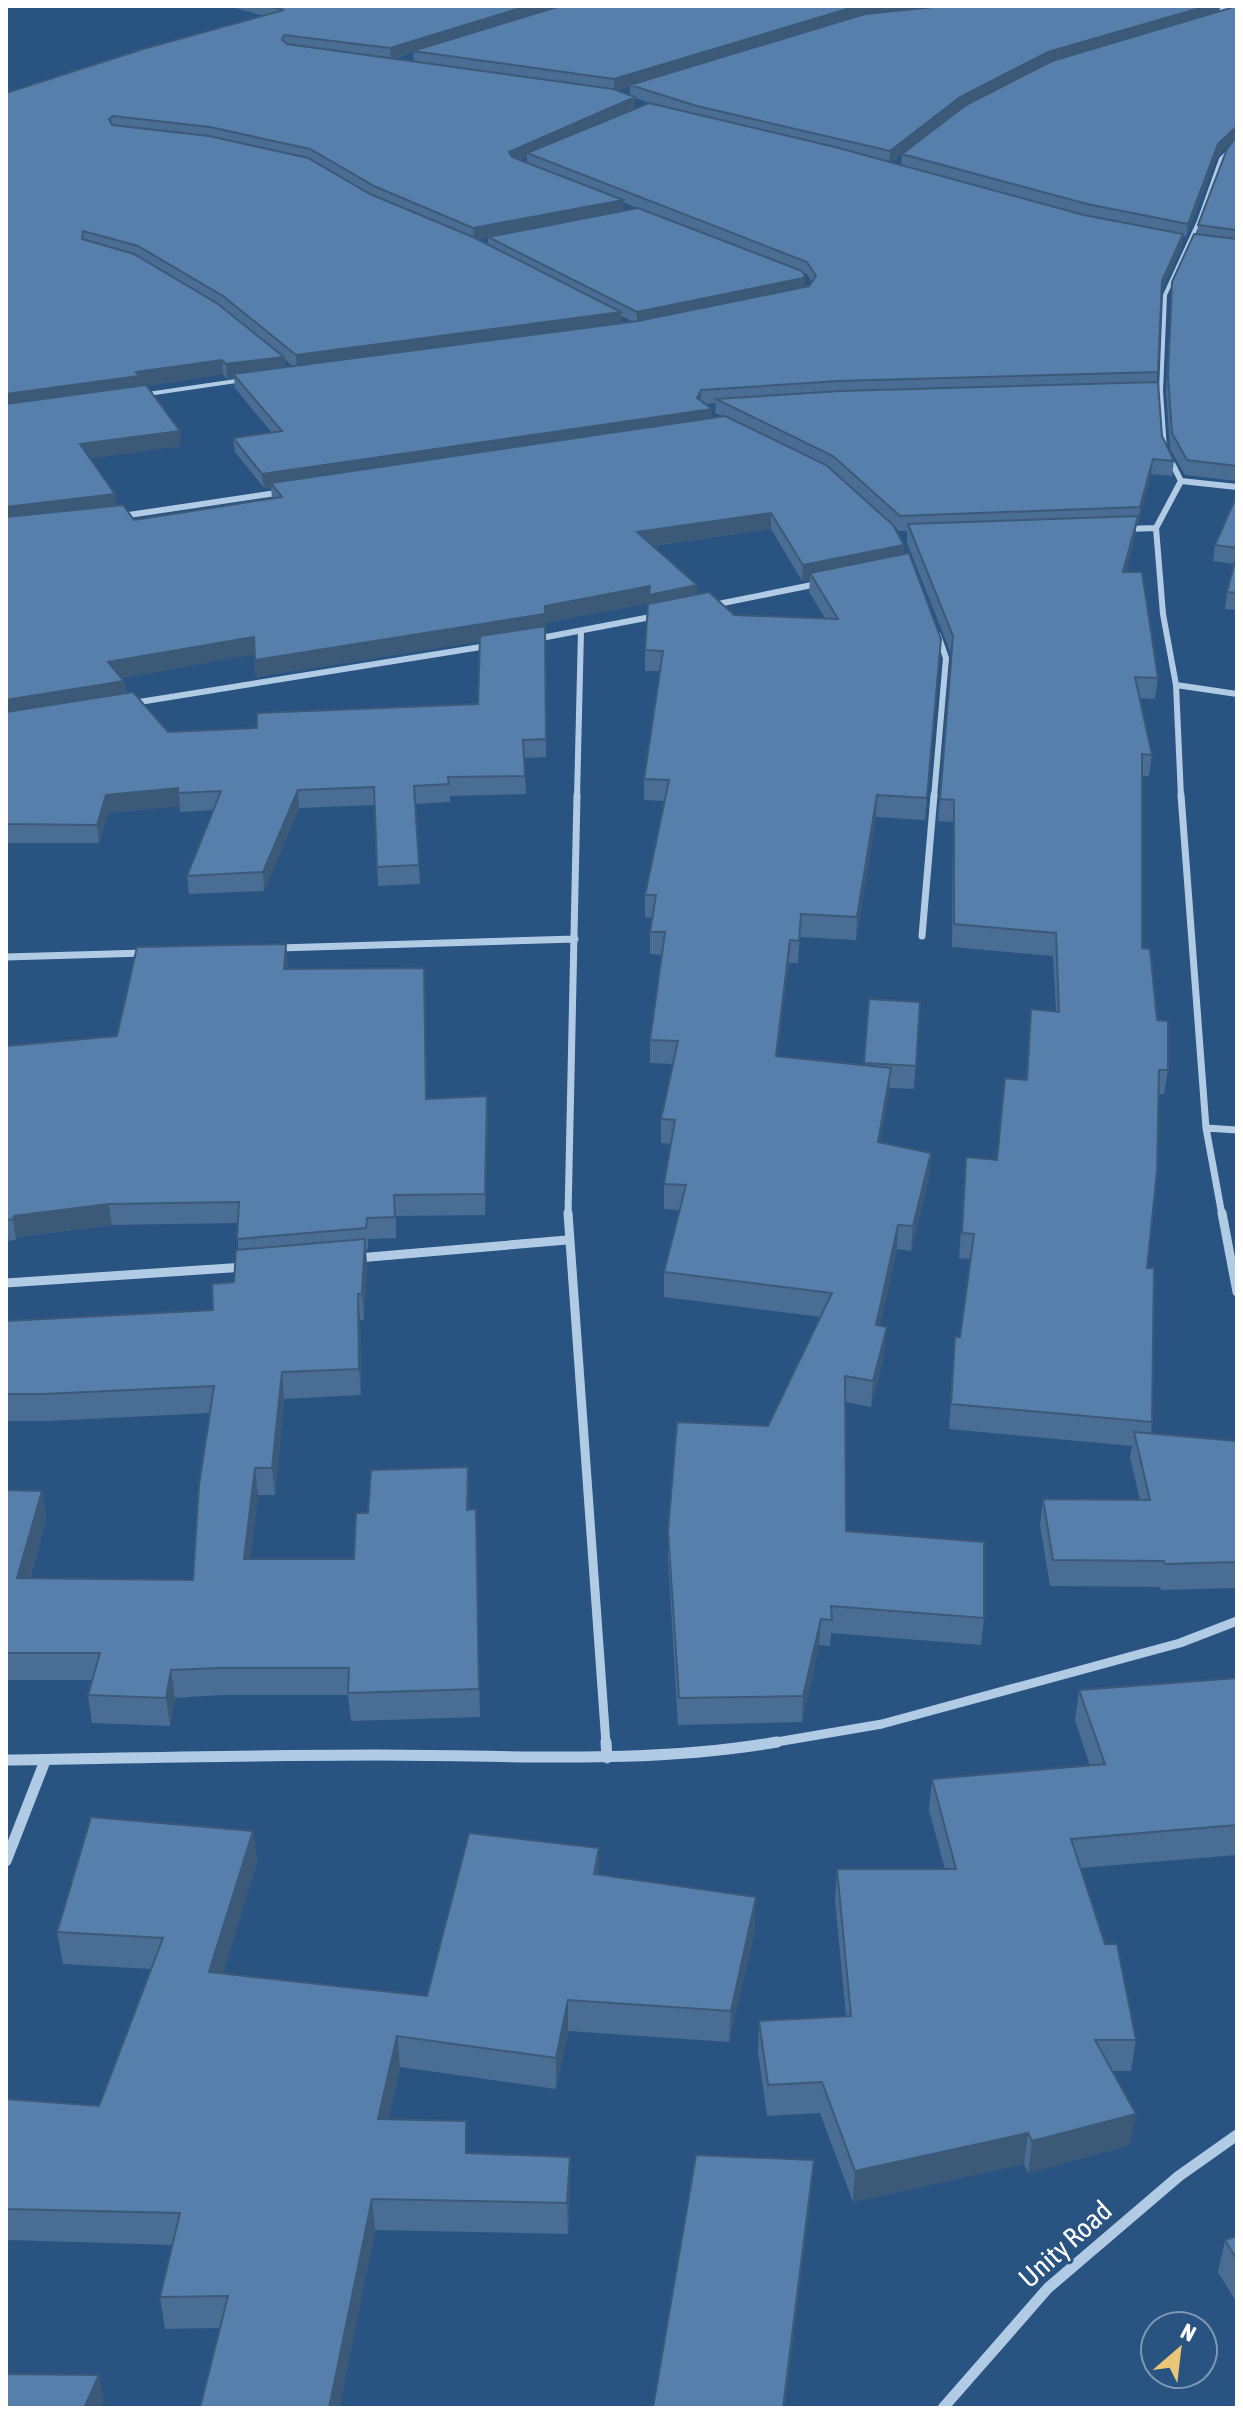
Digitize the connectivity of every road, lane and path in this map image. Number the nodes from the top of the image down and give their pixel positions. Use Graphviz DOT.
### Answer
graph roads {
  1 [pos="1211,6"];
  2 [pos="1237,12"];
  3 [pos="1222,17"];
  4 [pos="1237,143"];
  5 [pos="1175,243"];
  6 [pos="1188,246"];
  7 [pos="1200,246"];
  8 [pos="248,379"];
  9 [pos="1161,391"];
  10 [pos="1145,392"];
  11 [pos="127,397"];
  12 [pos="1181,481"];
  13 [pos="1237,487"];
  14 [pos="294,490"];
  15 [pos="121,516"];
  16 [pos="1156,528"];
  17 [pos="1111,530"];
  18 [pos="821,584"];
  19 [pos="701,608"];
  20 [pos="671,614"];
  21 [pos="581,631"];
  22 [pos="936,632"];
  23 [pos="533,639"];
  24 [pos="502,644"];
  25 [pos="1176,685"];
  26 [pos="1237,694"];
  27 [pos="129,704"];
  28 [pos="922,936"];
  29 [pos="575,939"];
  30 [pos="275,948"];
  31 [pos="148,953"];
  32 [pos="6,957"];
  33 [pos="1206,1128"];
  34 [pos="1237,1130"];
  35 [pos="567,1240"];
  36 [pos="347,1259"];
  37 [pos="253,1267"];
  38 [pos="6,1283"];
  39 [pos="1237,1292"];
  40 [pos="1237,1621"];
  41 [pos="607,1758"];
  42 [pos="6,1760"];
  43 [pos="45,1761"];
  44 [pos="6,1861"];
  45 [pos="1237,2135"];
  46 [pos="943,2408"];
  1 -- 2 [label="street"];
  2 -- 3 [label="street"];
  4 -- 6 [label="street"];
  5 -- 6 [label="street"];
  6 -- 7 [label="street"];
  6 -- 9 [label="street"];
  8 -- 11 [label="street"];
  9 -- 10 [label="street"];
  9 -- 12 [label="street"];
  12 -- 13 [label="street"];
  12 -- 16 [label="street"];
  14 -- 15 [label="street"];
  16 -- 17 [label="street"];
  16 -- 25 [label="street"];
  18 -- 19 [label="street"];
  20 -- 21 [label="street"];
  21 -- 23 [label="street"];
  21 -- 29 [label="street"];
  22 -- 28 [label="street"];
  24 -- 27 [label="street"];
  25 -- 26 [label="street"];
  25 -- 33 [label="street"];
  29 -- 30 [label="street"];
  29 -- 35 [label="street"];
  31 -- 32 [label="street"];
  33 -- 34 [label="street"];
  33 -- 39 [label="street"];
  35 -- 36 [label="street"];
  35 -- 41 [label="street"];
  37 -- 38 [label="street"];
  40 -- 41 [label="street"];
  41 -- 43 [label="street"];
  42 -- 43 [label="street"];
  43 -- 44 [label="street"];
  45 -- 46 [label="street, Unity Road"];
}
